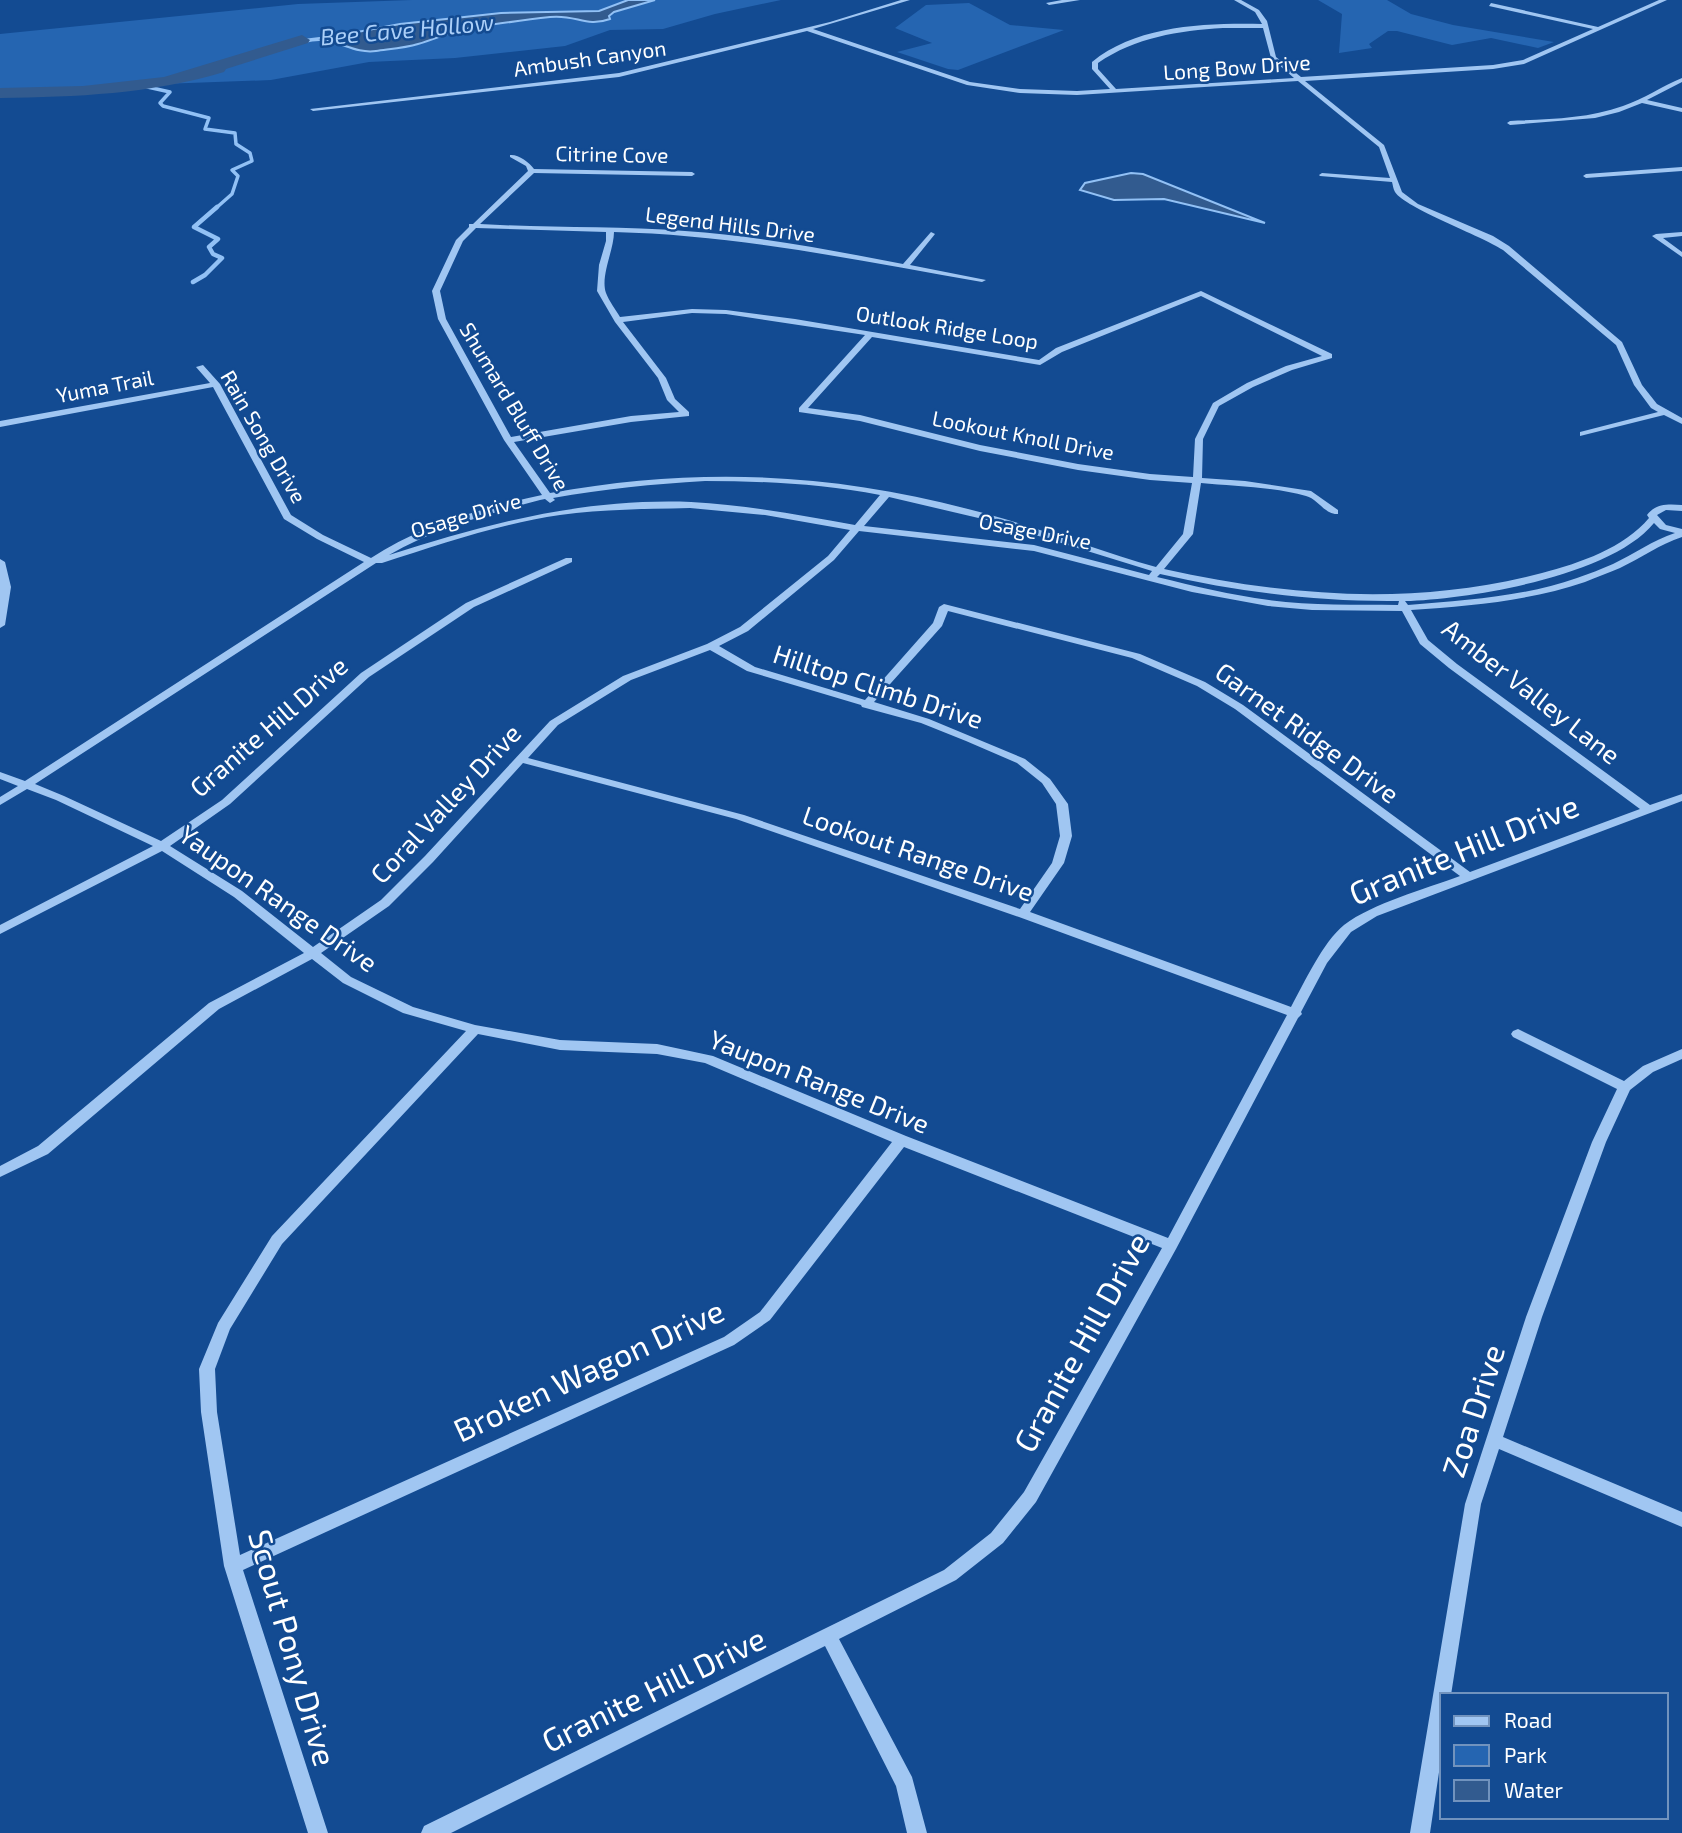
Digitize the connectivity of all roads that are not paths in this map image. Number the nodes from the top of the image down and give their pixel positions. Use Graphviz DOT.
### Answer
graph roads {
  1 [pos="907,0"];
  2 [pos="1077,0"];
  3 [pos="1237,0"];
  4 [pos="1664,0"];
  5 [pos="1049,3"];
  6 [pos="1491,5"];
  7 [pos="1265,26"];
  8 [pos="807,29"];
  9 [pos="1598,29"];
  10 [pos="1302,79"];
  11 [pos="1682,79"];
  12 [pos="1115,91"];
  13 [pos="1642,101"];
  14 [pos="313,108"];
  15 [pos="1682,110"];
  16 [pos="1510,123"];
  17 [pos="512,156"];
  18 [pos="1682,169"];
  19 [pos="532,171"];
  20 [pos="692,174"];
  21 [pos="1322,175"];
  22 [pos="1586,176"];
  23 [pos="1393,180"];
  24 [pos="472,226"];
  25 [pos="610,231"];
  26 [pos="931,234"];
  27 [pos="1682,234"];
  28 [pos="1682,255"];
  29 [pos="904,267"];
  30 [pos="982,280"];
  31 [pos="618,320"];
  32 [pos="870,334"];
  33 [pos="201,367"];
  34 [pos="216,384"];
  35 [pos="1665,412"];
  36 [pos="1682,421"];
  37 [pos="0,424"];
  38 [pos="1583,434"];
  39 [pos="508,440"];
  40 [pos="1197,481"];
  41 [pos="888,492"];
  42 [pos="548,496"];
  43 [pos="1682,508"];
  44 [pos="1335,512"];
  45 [pos="557,513"];
  46 [pos="1653,519"];
  47 [pos="856,528"];
  48 [pos="1682,533"];
  49 [pos="569,560"];
  50 [pos="0,562"];
  51 [pos="372,562"];
  52 [pos="1156,574"];
  53 [pos="1402,603"];
  54 [pos="0,625"];
  55 [pos="711,646"];
  56 [pos="866,705"];
  57 [pos="519,759"];
  58 [pos="0,775"];
  59 [pos="28,786"];
  60 [pos="1682,797"];
  61 [pos="0,802"];
  62 [pos="1648,810"];
  63 [pos="162,846"];
  64 [pos="1470,878"];
  65 [pos="1023,914"];
  66 [pos="0,930"];
  67 [pos="315,952"];
  68 [pos="1296,1014"];
  69 [pos="475,1029"];
  70 [pos="1518,1034"];
  71 [pos="1682,1054"];
  72 [pos="1625,1087"];
  73 [pos="901,1140"];
  74 [pos="0,1172"];
  75 [pos="1171,1245"];
  76 [pos="1494,1440"];
  77 [pos="1682,1520"];
  78 [pos="233,1566"];
  79 [pos="828,1637"];
  80 [pos="1443,1693"];
  81 [pos="1440,1709"];
  82 [pos="318,1833"];
  83 [pos="431,1833"];
  84 [pos="917,1833"];
  85 [pos="1420,1833"];
  1 -- 8 [label="street, Ambush Canyon"];
  2 -- 5 [label="street"];
  3 -- 7 [label="street"];
  4 -- 9 [label="street, Long Bow Drive"];
  6 -- 9 [label="street"];
  7 -- 10 [label="street"];
  7 -- 12 [label="street"];
  8 -- 12 [label="street, Long Bow Drive"];
  8 -- 14 [label="street, Ambush Canyon"];
  9 -- 10 [label="street, Long Bow Drive"];
  10 -- 12 [label="street, Long Bow Drive"];
  10 -- 23 [label="street"];
  11 -- 13 [label="street"];
  13 -- 15 [label="street"];
  13 -- 16 [label="street"];
  17 -- 19 [label="street"];
  18 -- 22 [label="street"];
  19 -- 20 [label="street, Citrine Cove"];
  19 -- 24 [label="street, Shumard Bluff Drive"];
  21 -- 23 [label="street"];
  23 -- 35 [label="street"];
  24 -- 25 [label="street, Legend Hills Drive"];
  24 -- 39 [label="street, Shumard Bluff Drive"];
  25 -- 29 [label="street, Legend Hills Drive"];
  25 -- 31 [label="street"];
  26 -- 29 [label="street"];
  27 -- 28 [label="street"];
  29 -- 30 [label="street, Legend Hills Drive"];
  31 -- 32 [label="street, Outlook Ridge Loop"];
  31 -- 39 [label="street"];
  32 -- 40 [label="street, Lookout Knoll Drive"];
  32 -- 40 [label="street, Outlook Ridge Loop"];
  33 -- 34 [label="street, Rain Song Drive"];
  34 -- 37 [label="street, Yuma Trail"];
  34 -- 51 [label="street, Rain Song Drive"];
  35 -- 36 [label="street"];
  35 -- 38 [label="street"];
  39 -- 42 [label="street, Shumard Bluff Drive"];
  40 -- 44 [label="street, Lookout Knoll Drive"];
  40 -- 52 [label="street"];
  41 -- 42 [label="street, Osage Drive"];
  41 -- 47 [label="street, Coral Valley Drive"];
  41 -- 52 [label="street, Osage Drive"];
  42 -- 45 [label="street, Shumard Bluff Drive"];
  42 -- 51 [label="street, Osage Drive"];
  43 -- 46 [label="street, Osage Drive"];
  45 -- 47 [label="street, Osage Drive"];
  45 -- 51 [label="street, Osage Drive"];
  46 -- 48 [label="street"];
  46 -- 53 [label="street, Osage Drive"];
  47 -- 52 [label="street, Osage Drive"];
  47 -- 55 [label="street, Coral Valley Drive"];
  48 -- 53 [label="street, Osage Drive"];
  49 -- 63 [label="street, Granite Hill Drive"];
  50 -- 54 [label="street"];
  51 -- 59 [label="street, Osage Drive"];
  52 -- 53 [label="street, Osage Drive"];
  53 -- 62 [label="street, Amber Valley Lane"];
  55 -- 56 [label="street, Hilltop Climb Drive"];
  55 -- 57 [label="street, Coral Valley Drive"];
  56 -- 64 [label="street, Garnet Ridge Drive"];
  56 -- 65 [label="street, Hilltop Climb Drive"];
  57 -- 65 [label="street, Lookout Range Drive"];
  57 -- 67 [label="street, Coral Valley Drive"];
  58 -- 59 [label="street, Yaupon Range Drive"];
  59 -- 61 [label="street, Osage Drive"];
  59 -- 63 [label="street, Yaupon Range Drive"];
  60 -- 62 [label="street, Granite Hill Drive"];
  62 -- 64 [label="street, Granite Hill Drive"];
  63 -- 66 [label="street, Granite Hill Drive"];
  63 -- 67 [label="street, Yaupon Range Drive"];
  64 -- 68 [label="street, Granite Hill Drive"];
  65 -- 68 [label="street, Lookout Range Drive"];
  67 -- 69 [label="street, Yaupon Range Drive"];
  67 -- 74 [label="street, Coral Valley Drive"];
  68 -- 75 [label="street, Granite Hill Drive"];
  69 -- 73 [label="street, Yaupon Range Drive"];
  69 -- 78 [label="street, Scout Pony Drive"];
  70 -- 72 [label="street"];
  71 -- 72 [label="street, Zoa Drive"];
  72 -- 76 [label="street, Zoa Drive"];
  73 -- 75 [label="street, Yaupon Range Drive"];
  73 -- 78 [label="street, Broken Wagon Drive"];
  75 -- 79 [label="street, Granite Hill Drive"];
  76 -- 77 [label="street"];
  76 -- 80 [label="street, Zoa Drive"];
  78 -- 82 [label="street, Scout Pony Drive"];
  79 -- 83 [label="street, Granite Hill Drive"];
  79 -- 84 [label="street"];
  81 -- 85 [label="street, Zoa Drive"];
}
